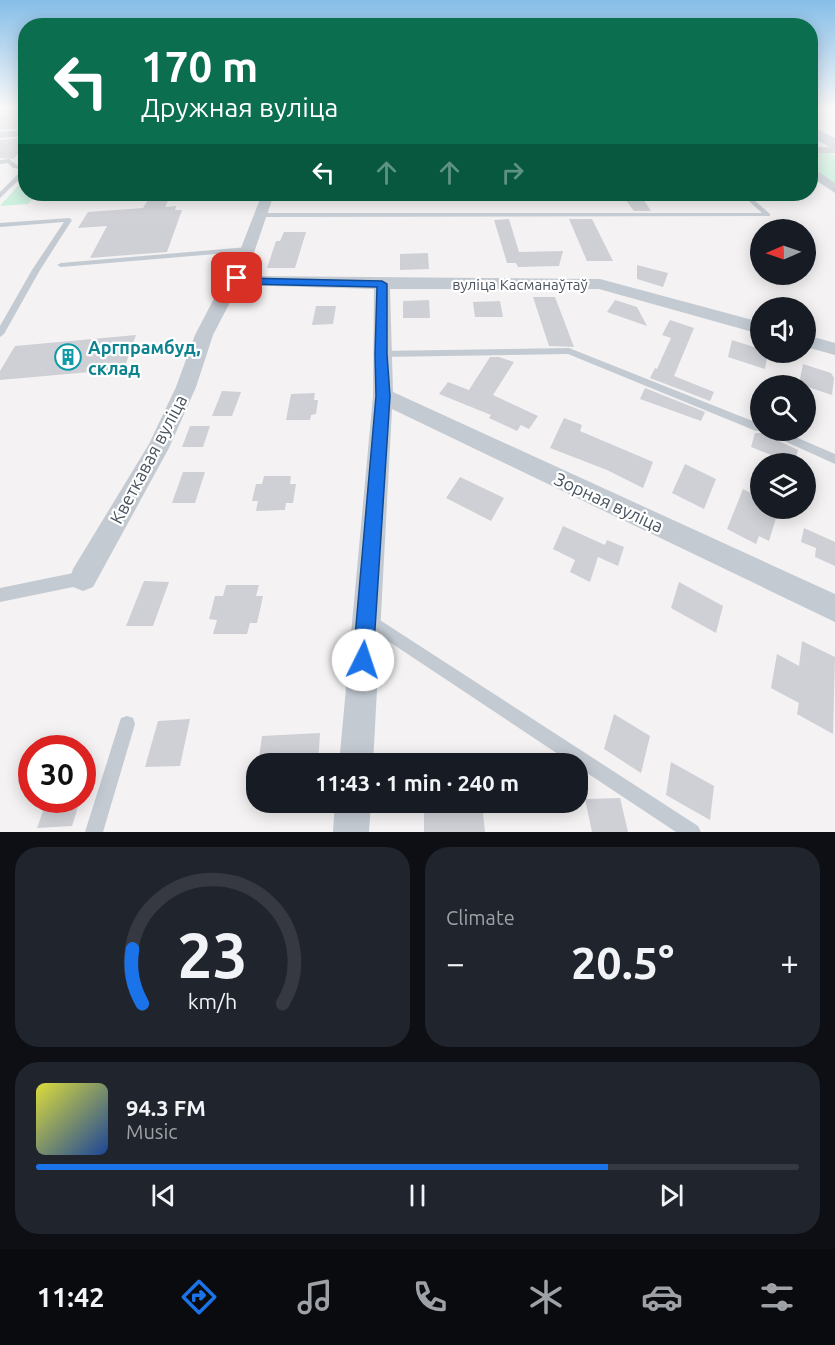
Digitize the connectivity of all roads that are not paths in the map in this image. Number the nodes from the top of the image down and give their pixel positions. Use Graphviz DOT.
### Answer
graph roads {
  1 [pos="818,150"];
  2 [pos="835,150"];
  3 [pos="0,162"];
  4 [pos="18,167"];
  5 [pos="818,176"];
  6 [pos="18,177"];
  7 [pos="835,189"];
  8 [pos="0,196"];
  9 [pos="266,201"];
  10 [pos="752,201"];
  11 [pos="262,215"];
  12 [pos="0,225"];
  13 [pos="248,249"];
  14 [pos="62,265"];
  15 [pos="237,278"];
  16 [pos="382,284"];
  17 [pos="750,325"];
  18 [pos="0,334"];
  19 [pos="816,344"];
  20 [pos="835,349"];
  21 [pos="381,354"];
  22 [pos="383,396"];
  23 [pos="750,424"];
  24 [pos="792,441"];
  25 [pos="835,459"];
  26 [pos="83,578"];
  27 [pos="0,594"];
  28 [pos="835,608"];
  29 [pos="366,618"];
  30 [pos="127,724"];
  31 [pos="357,753"];
  32 [pos="352,813"];
  33 [pos="686,830"];
  34 [pos="94,832"];
  35 [pos="351,832"];
  1 -- 2 [label="street"];
  3 -- 4 [label="lane"];
  5 -- 7 [label="street"];
  6 -- 8 [label="lane"];
  9 -- 11 [label="street, Кветкавая вуліца"];
  10 -- 11 [label="lane"];
  11 -- 13 [label="street, Кветкавая вуліца"];
  12 -- 18 [label="lane"];
  13 -- 14 [label="lane"];
  13 -- 15 [label="street, Кветкавая вуліца"];
  15 -- 16 [label="street, вуліца Касманаўтаў"];
  15 -- 26 [label="street, Кветкавая вуліца"];
  16 -- 17 [label="street, вуліца Касманаўтаў"];
  16 -- 21 [label="street"];
  19 -- 20 [label="street"];
  21 -- 22 [label="street"];
  21 -- 23 [label="lane"];
  22 -- 28 [label="street, Зорная вуліца"];
  22 -- 29 [label="street"];
  24 -- 25 [label="lane"];
  26 -- 27 [label="lane, Кветкавая вуліца"];
  29 -- 31 [label="street"];
  29 -- 33 [label="lane"];
  30 -- 34 [label="lane"];
  32 -- 35 [label="street"];
}
